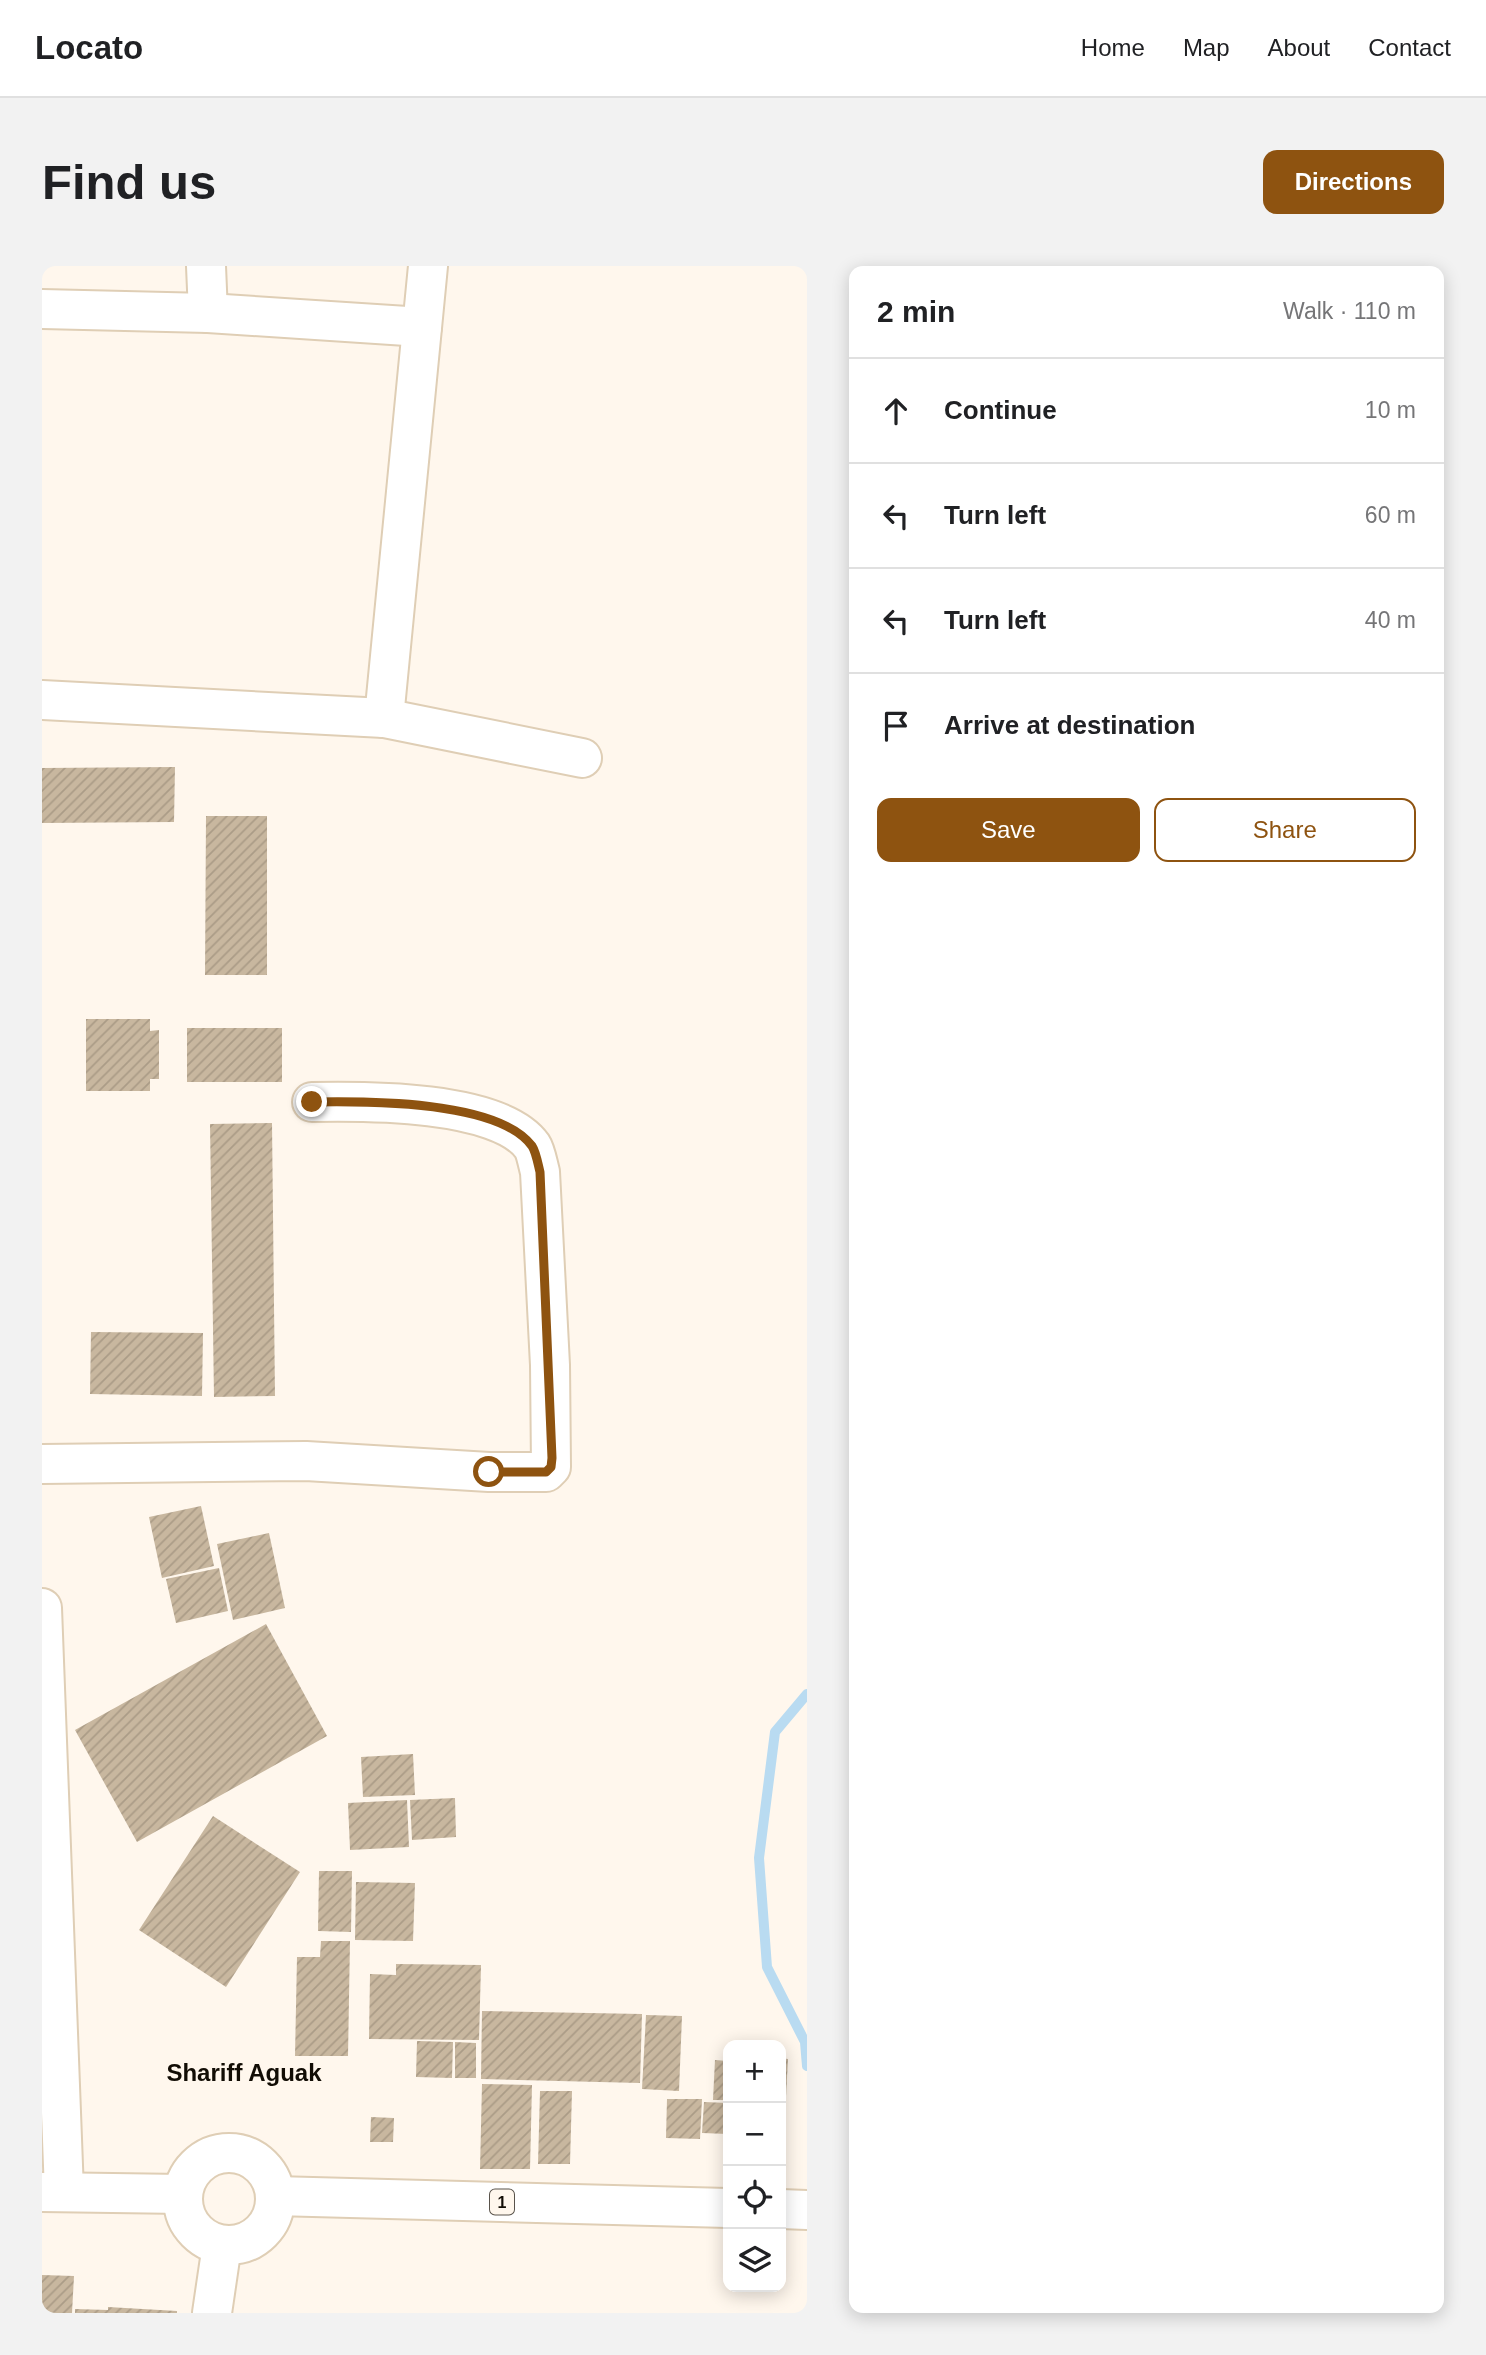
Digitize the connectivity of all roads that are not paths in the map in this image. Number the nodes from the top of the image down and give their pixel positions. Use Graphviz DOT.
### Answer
graph roads {
  1 [pos="206,266"];
  2 [pos="428,266"];
  3 [pos="42,309"];
  4 [pos="208,313"];
  5 [pos="422,327"];
  6 [pos="42,700"];
  7 [pos="384,719"];
  8 [pos="582,758"];
  9 [pos="312,1102"];
  10 [pos="42,1464"];
  11 [pos="42,1608"];
  12 [pos="53,2192"];
  13 [pos="183,2194"];
  14 [pos="275,2196"];
  15 [pos="723,2208"];
  16 [pos="786,2209"];
  17 [pos="807,2210"];
  18 [pos="222,2245"];
  19 [pos="212,2313"];
  1 -- 4 [label="main road"];
  2 -- 5 [label="main road"];
  3 -- 4 [label="main road"];
  4 -- 5 [label="main road"];
  5 -- 7 [label="main road"];
  6 -- 7 [label="main road"];
  7 -- 8 [label="main road"];
  9 -- 10 [label="main road"];
  11 -- 12 [label="main road"];
  12 -- 13 [label="main road"];
  13 -- 14 [label="main road"];
  13 -- 18 [label="main road"];
  14 -- 15 [label="main road, 1"];
  14 -- 18 [label="main road"];
  16 -- 17 [label="main road"];
  18 -- 19 [label="main road"];
}
